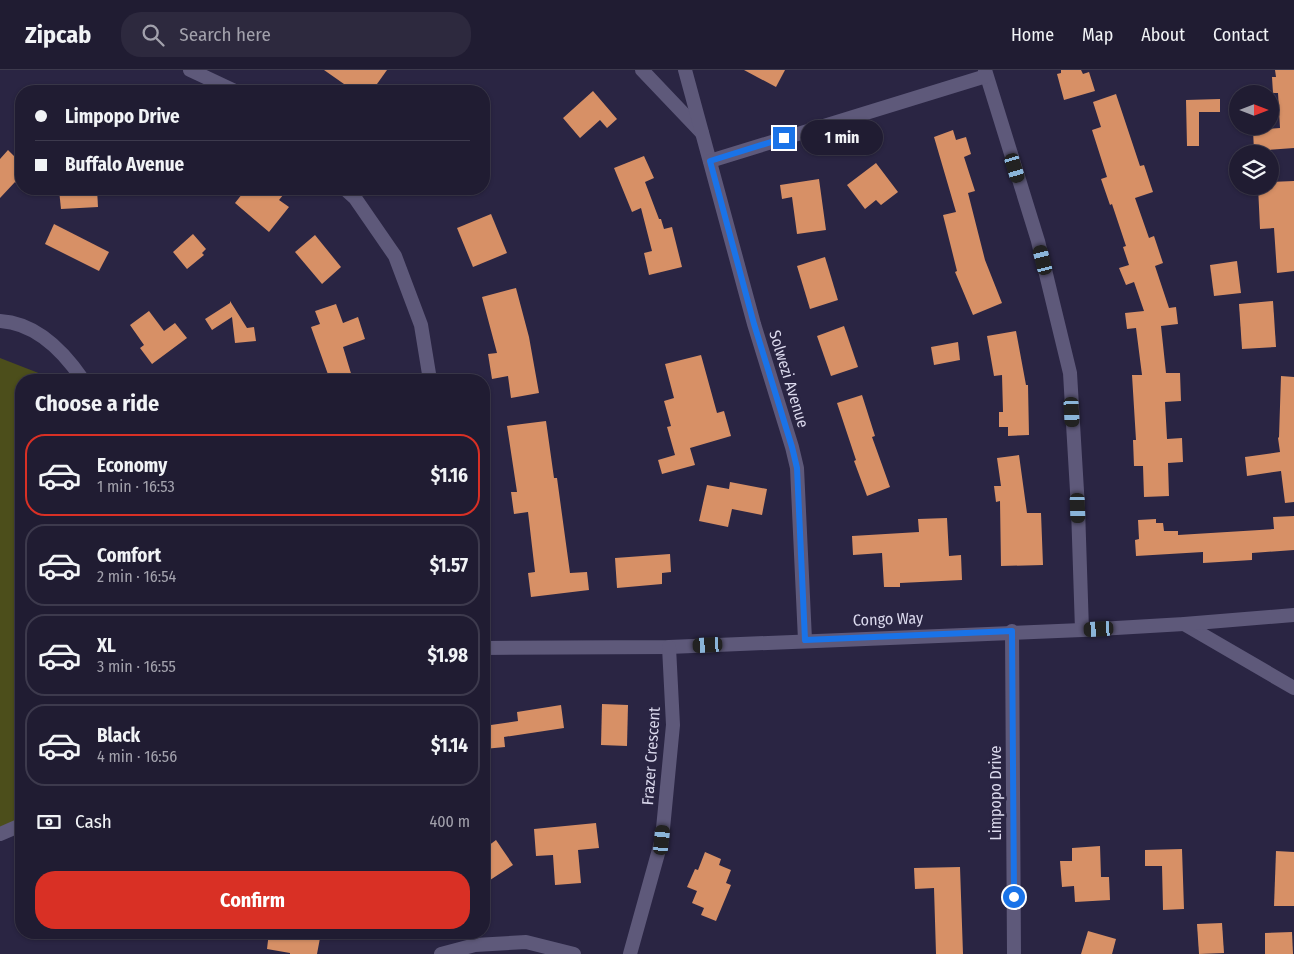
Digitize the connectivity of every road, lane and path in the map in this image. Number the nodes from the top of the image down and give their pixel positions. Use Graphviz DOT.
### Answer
graph roads {
  1 [pos="190,70"];
  2 [pos="642,70"];
  3 [pos="685,70"];
  4 [pos="986,73"];
  5 [pos="222,85"];
  6 [pos="702,134"];
  7 [pos="710,161"];
  8 [pos="352,195"];
  9 [pos="0,321"];
  10 [pos="80,374"];
  11 [pos="429,374"];
  12 [pos="1294,615"];
  13 [pos="1184,624"];
  14 [pos="1082,630"];
  15 [pos="1012,631"];
  16 [pos="805,640"];
  17 [pos="669,646"];
  18 [pos="490,648"];
  19 [pos="1294,688"];
  20 [pos="15,828"];
  21 [pos="0,834"];
  22 [pos="441,954"];
  23 [pos="574,954"];
  24 [pos="630,954"];
  25 [pos="1014,954"];
  1 -- 5 [label="street"];
  2 -- 6 [label="street, Solwezi Avenue"];
  3 -- 6 [label="street, Solwezi Avenue"];
  4 -- 7 [label="street"];
  4 -- 14 [label="street"];
  6 -- 7 [label="street, Solwezi Avenue"];
  7 -- 16 [label="street, Solwezi Avenue"];
  8 -- 11 [label="street"];
  9 -- 10 [label="street"];
  12 -- 13 [label="street, Congo Way"];
  13 -- 14 [label="street, Congo Way"];
  13 -- 19 [label="street"];
  14 -- 15 [label="street, Congo Way"];
  15 -- 16 [label="street, Congo Way"];
  15 -- 25 [label="street, Limpopo Drive"];
  16 -- 17 [label="street, Congo Way"];
  17 -- 18 [label="street, Congo Way"];
  17 -- 24 [label="street, Frazer Crescent"];
  20 -- 21 [label="street"];
  22 -- 23 [label="street"];
}
